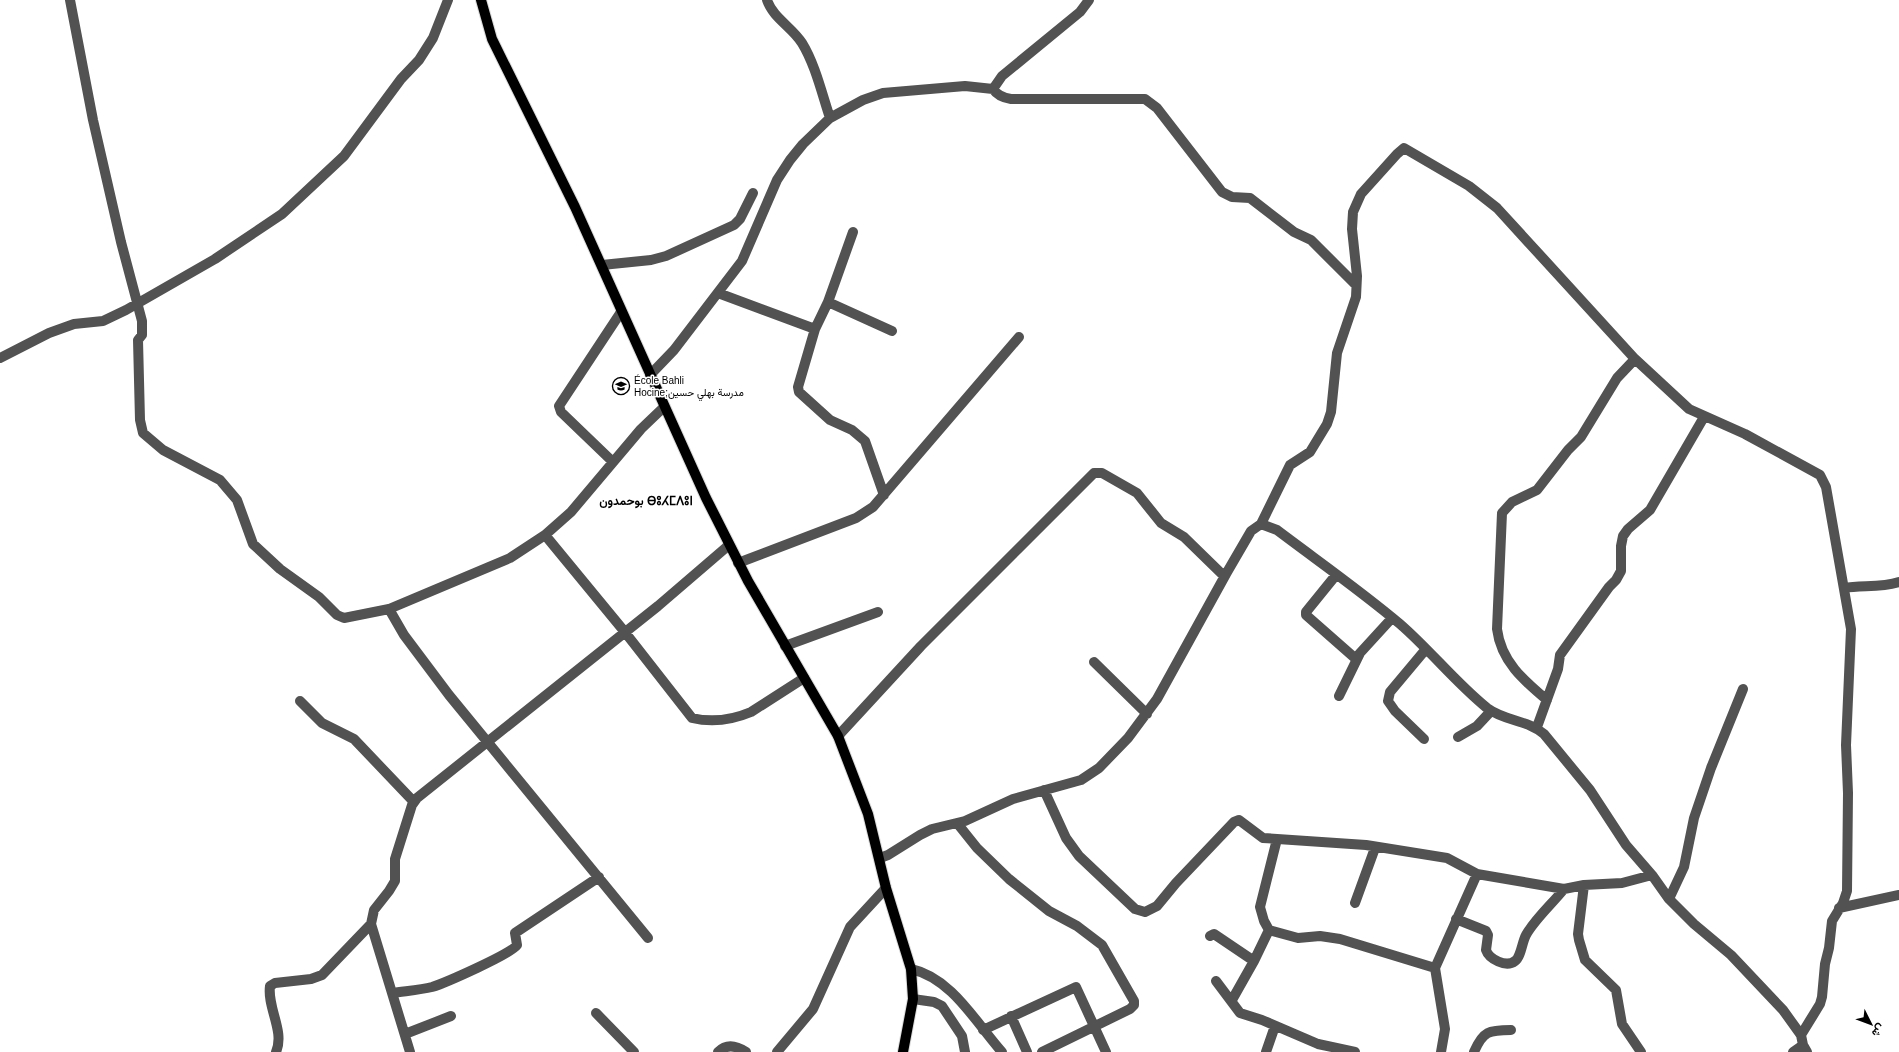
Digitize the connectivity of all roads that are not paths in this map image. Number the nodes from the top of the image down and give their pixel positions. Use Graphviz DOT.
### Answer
graph roads {
  1 [pos="70,0"];
  2 [pos="448,0"];
  3 [pos="481,0"];
  4 [pos="767,0"];
  5 [pos="1089,0"];
  6 [pos="994,88"];
  7 [pos="830,118"];
  8 [pos="753,193"];
  9 [pos="854,232"];
  10 [pos="602,265"];
  11 [pos="1356,285"];
  12 [pos="718,293"];
  13 [pos="828,302"];
  14 [pos="138,303"];
  15 [pos="621,312"];
  16 [pos="815,329"];
  17 [pos="892,331"];
  18 [pos="1019,337"];
  19 [pos="0,358"];
  20 [pos="1634,359"];
  21 [pos="650,375"];
  22 [pos="664,407"];
  23 [pos="1704,417"];
  24 [pos="613,462"];
  25 [pos="884,495"];
  26 [pos="1261,524"];
  27 [pos="545,535"];
  28 [pos="729,545"];
  29 [pos="738,563"];
  30 [pos="1336,575"];
  31 [pos="1224,576"];
  32 [pos="1899,582"];
  33 [pos="1844,588"];
  34 [pos="389,609"];
  35 [pos="878,612"];
  36 [pos="1392,618"];
  37 [pos="624,631"];
  38 [pos="786,646"];
  39 [pos="1426,649"];
  40 [pos="1356,659"];
  41 [pos="1094,662"];
  42 [pos="804,678"];
  43 [pos="1743,689"];
  44 [pos="1339,696"];
  45 [pos="1547,700"];
  46 [pos="300,701"];
  47 [pos="1491,711"];
  48 [pos="1147,714"];
  49 [pos="1536,727"];
  50 [pos="838,736"];
  51 [pos="1458,737"];
  52 [pos="1424,738"];
  53 [pos="486,742"];
  54 [pos="1044,790"];
  55 [pos="414,802"];
  56 [pos="957,823"];
  57 [pos="1277,839"];
  58 [pos="1375,848"];
  59 [pos="880,858"];
  60 [pos="1477,874"];
  61 [pos="1652,874"];
  62 [pos="599,877"];
  63 [pos="1584,885"];
  64 [pos="886,888"];
  65 [pos="1564,889"];
  66 [pos="1899,895"];
  67 [pos="1669,899"];
  68 [pos="1355,903"];
  69 [pos="1839,908"];
  70 [pos="1456,918"];
  71 [pos="371,924"];
  72 [pos="1269,930"];
  73 [pos="1210,936"];
  74 [pos="648,938"];
  75 [pos="1254,961"];
  76 [pos="1434,968"];
  77 [pos="911,969"];
  78 [pos="1216,981"];
  79 [pos="392,993"];
  80 [pos="914,999"];
  81 [pos="1232,1000"];
  82 [pos="596,1013"];
  83 [pos="451,1016"];
  84 [pos="1011,1016"];
  85 [pos="1095,1025"];
  86 [pos="1275,1026"];
  87 [pos="983,1030"];
  88 [pos="1511,1030"];
  89 [pos="405,1034"];
  90 [pos="1801,1035"];
  91 [pos="1805,1049"];
  92 [pos="276,1052"];
  93 [pos="410,1052"];
  94 [pos="634,1052"];
  95 [pos="718,1052"];
  96 [pos="746,1052"];
  97 [pos="777,1052"];
  98 [pos="903,1052"];
  99 [pos="965,1052"];
  100 [pos="1002,1052"];
  101 [pos="1027,1052"];
  102 [pos="1042,1052"];
  103 [pos="1106,1052"];
  104 [pos="1266,1052"];
  105 [pos="1355,1052"];
  106 [pos="1441,1052"];
  107 [pos="1474,1052"];
  108 [pos="1642,1052"];
  109 [pos="1793,1052"];
  1 -- 14 [label="street"];
  2 -- 14 [label="street"];
  3 -- 10 [label="main road"];
  4 -- 7 [label="street"];
  5 -- 6 [label="street"];
  6 -- 7 [label="street"];
  6 -- 11 [label="street"];
  7 -- 12 [label="street"];
  8 -- 10 [label="street"];
  9 -- 13 [label="street"];
  10 -- 15 [label="main road"];
  11 -- 20 [label="street"];
  11 -- 26 [label="street"];
  12 -- 16 [label="street"];
  12 -- 21 [label="street"];
  13 -- 16 [label="street"];
  13 -- 17 [label="street"];
  14 -- 19 [label="street"];
  14 -- 34 [label="street"];
  15 -- 21 [label="main road"];
  15 -- 24 [label="street"];
  16 -- 25 [label="street"];
  18 -- 25 [label="street"];
  20 -- 23 [label="street"];
  20 -- 45 [label="street"];
  21 -- 22 [label="main road"];
  22 -- 24 [label="street"];
  22 -- 28 [label="main road"];
  23 -- 33 [label="street"];
  23 -- 45 [label="street"];
  24 -- 27 [label="street"];
  25 -- 29 [label="street"];
  26 -- 30 [label="street"];
  26 -- 31 [label="street"];
  27 -- 34 [label="street"];
  27 -- 37 [label="street"];
  28 -- 29 [label="main road"];
  28 -- 37 [label="street"];
  29 -- 38 [label="main road"];
  30 -- 36 [label="street"];
  30 -- 40 [label="street"];
  31 -- 48 [label="street"];
  31 -- 50 [label="street"];
  32 -- 33 [label="street"];
  33 -- 69 [label="street"];
  34 -- 53 [label="street"];
  35 -- 38 [label="street"];
  36 -- 39 [label="street"];
  36 -- 40 [label="street"];
  37 -- 42 [label="street"];
  37 -- 53 [label="street"];
  38 -- 42 [label="main road"];
  39 -- 47 [label="street"];
  39 -- 52 [label="street"];
  40 -- 44 [label="street"];
  41 -- 48 [label="street"];
  42 -- 50 [label="main road"];
  43 -- 67 [label="street"];
  45 -- 49 [label="street"];
  46 -- 55 [label="street"];
  47 -- 49 [label="street"];
  47 -- 51 [label="street"];
  48 -- 54 [label="street"];
  49 -- 61 [label="street"];
  50 -- 59 [label="main road"];
  53 -- 55 [label="street"];
  53 -- 62 [label="street"];
  54 -- 56 [label="street"];
  54 -- 57 [label="street"];
  55 -- 71 [label="street"];
  56 -- 59 [label="street"];
  56 -- 85 [label="street"];
  57 -- 58 [label="street"];
  57 -- 72 [label="street"];
  58 -- 60 [label="street"];
  58 -- 68 [label="street"];
  59 -- 64 [label="main road"];
  60 -- 65 [label="street"];
  60 -- 70 [label="street"];
  61 -- 63 [label="street"];
  61 -- 67 [label="street"];
  62 -- 74 [label="street"];
  62 -- 79 [label="street"];
  63 -- 65 [label="street"];
  63 -- 108 [label="street"];
  64 -- 77 [label="main road"];
  64 -- 97 [label="street"];
  65 -- 70 [label="street"];
  66 -- 69 [label="street"];
  67 -- 90 [label="street"];
  69 -- 90 [label="street"];
  70 -- 76 [label="street"];
  71 -- 79 [label="street"];
  71 -- 92 [label="street"];
  72 -- 75 [label="street"];
  72 -- 76 [label="street"];
  73 -- 75 [label="street"];
  75 -- 81 [label="street"];
  76 -- 106 [label="street"];
  77 -- 80 [label="main road"];
  77 -- 87 [label="street"];
  78 -- 81 [label="street"];
  79 -- 89 [label="street"];
  80 -- 98 [label="main road"];
  80 -- 99 [label="street"];
  81 -- 86 [label="street"];
  82 -- 94 [label="street"];
  83 -- 89 [label="street"];
  84 -- 85 [label="street"];
  84 -- 87 [label="street"];
  84 -- 101 [label="street"];
  85 -- 102 [label="street"];
  85 -- 103 [label="street"];
  86 -- 104 [label="street"];
  86 -- 105 [label="street"];
  87 -- 100 [label="street"];
  88 -- 107 [label="street"];
  89 -- 93 [label="street"];
  90 -- 91 [label="street"];
  91 -- 109 [label="street"];
  95 -- 96 [label="street"];
}
